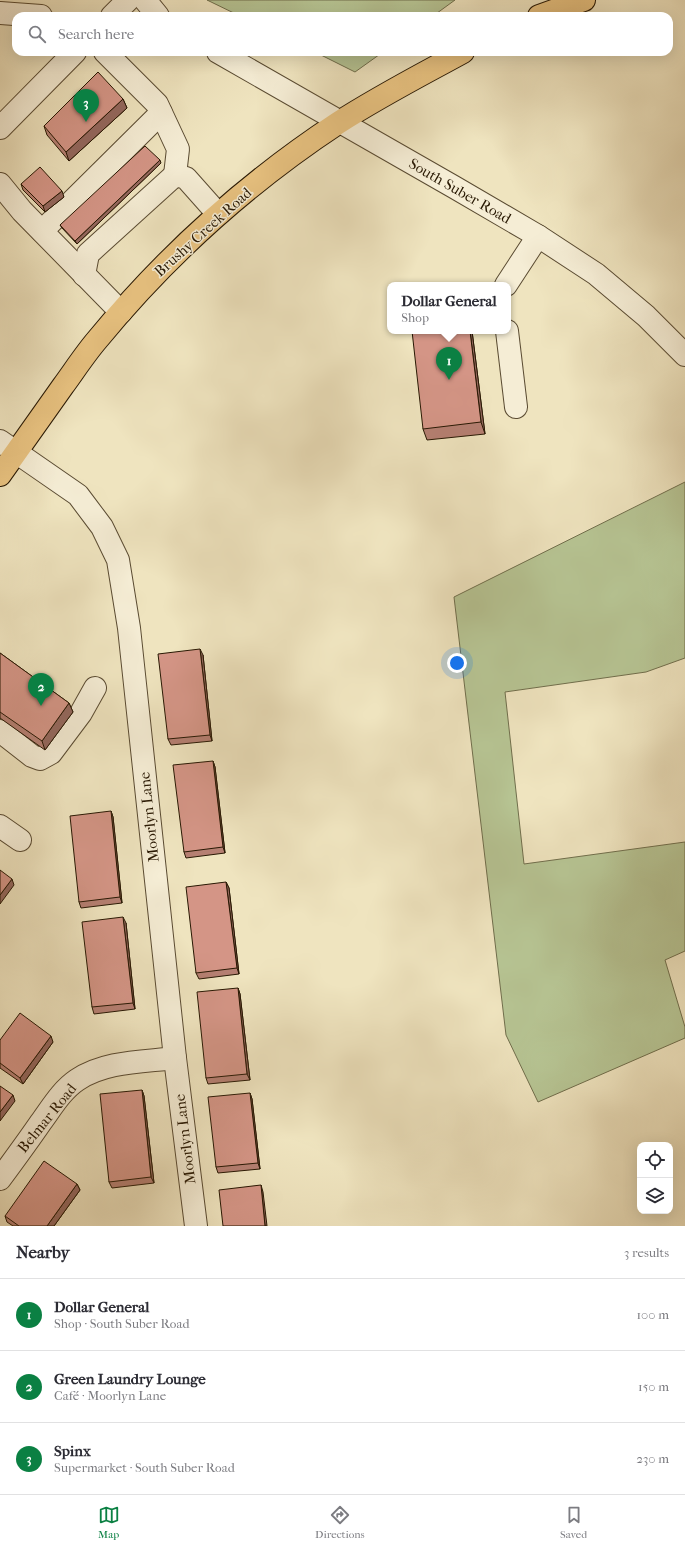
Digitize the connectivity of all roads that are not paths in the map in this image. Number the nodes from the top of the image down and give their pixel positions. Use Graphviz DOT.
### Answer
graph roads {
  1 [pos="128,0"];
  2 [pos="145,0"];
  3 [pos="584,0"];
  4 [pos="116,12"];
  5 [pos="155,12"];
  6 [pos="550,12"];
  7 [pos="0,13"];
  8 [pos="12,14"];
  9 [pos="71,56"];
  10 [pos="109,56"];
  11 [pos="225,56"];
  12 [pos="456,56"];
  13 [pos="161,113"];
  14 [pos="339,122"];
  15 [pos="0,128"];
  16 [pos="175,175"];
  17 [pos="0,184"];
  18 [pos="218,214"];
  19 [pos="42,231"];
  20 [pos="538,236"];
  21 [pos="84,275"];
  22 [pos="508,282"];
  23 [pos="121,312"];
  24 [pos="507,334"];
  25 [pos="685,355"];
  26 [pos="516,406"];
  27 [pos="8,447"];
  28 [pos="0,475"];
  29 [pos="95,688"];
  30 [pos="0,731"];
  31 [pos="0,826"];
  32 [pos="20,840"];
  33 [pos="175,1058"];
  34 [pos="0,1179"];
  35 [pos="196,1226"];
  1 -- 4 [label="street"];
  2 -- 5 [label="street"];
  3 -- 6 [label="main road"];
  7 -- 8 [label="street"];
  9 -- 15 [label="street"];
  10 -- 13 [label="street"];
  11 -- 14 [label="street, South Suber Road"];
  12 -- 14 [label="main road, Brushy Creek Road"];
  13 -- 16 [label="street"];
  13 -- 19 [label="street"];
  14 -- 18 [label="main road, Brushy Creek Road"];
  14 -- 20 [label="street, South Suber Road"];
  16 -- 18 [label="street"];
  16 -- 21 [label="street"];
  17 -- 19 [label="street"];
  18 -- 23 [label="main road, Brushy Creek Road"];
  19 -- 21 [label="street"];
  20 -- 22 [label="street"];
  20 -- 25 [label="street, South Suber Road"];
  21 -- 23 [label="street"];
  23 -- 27 [label="main road, Brushy Creek Road"];
  24 -- 26 [label="street"];
  27 -- 28 [label="main road, Brushy Creek Road"];
  27 -- 33 [label="street, Moorlyn Lane"];
  29 -- 30 [label="street"];
  31 -- 32 [label="street"];
  33 -- 34 [label="street, Belmar Road"];
  33 -- 35 [label="street, Moorlyn Lane"];
}
